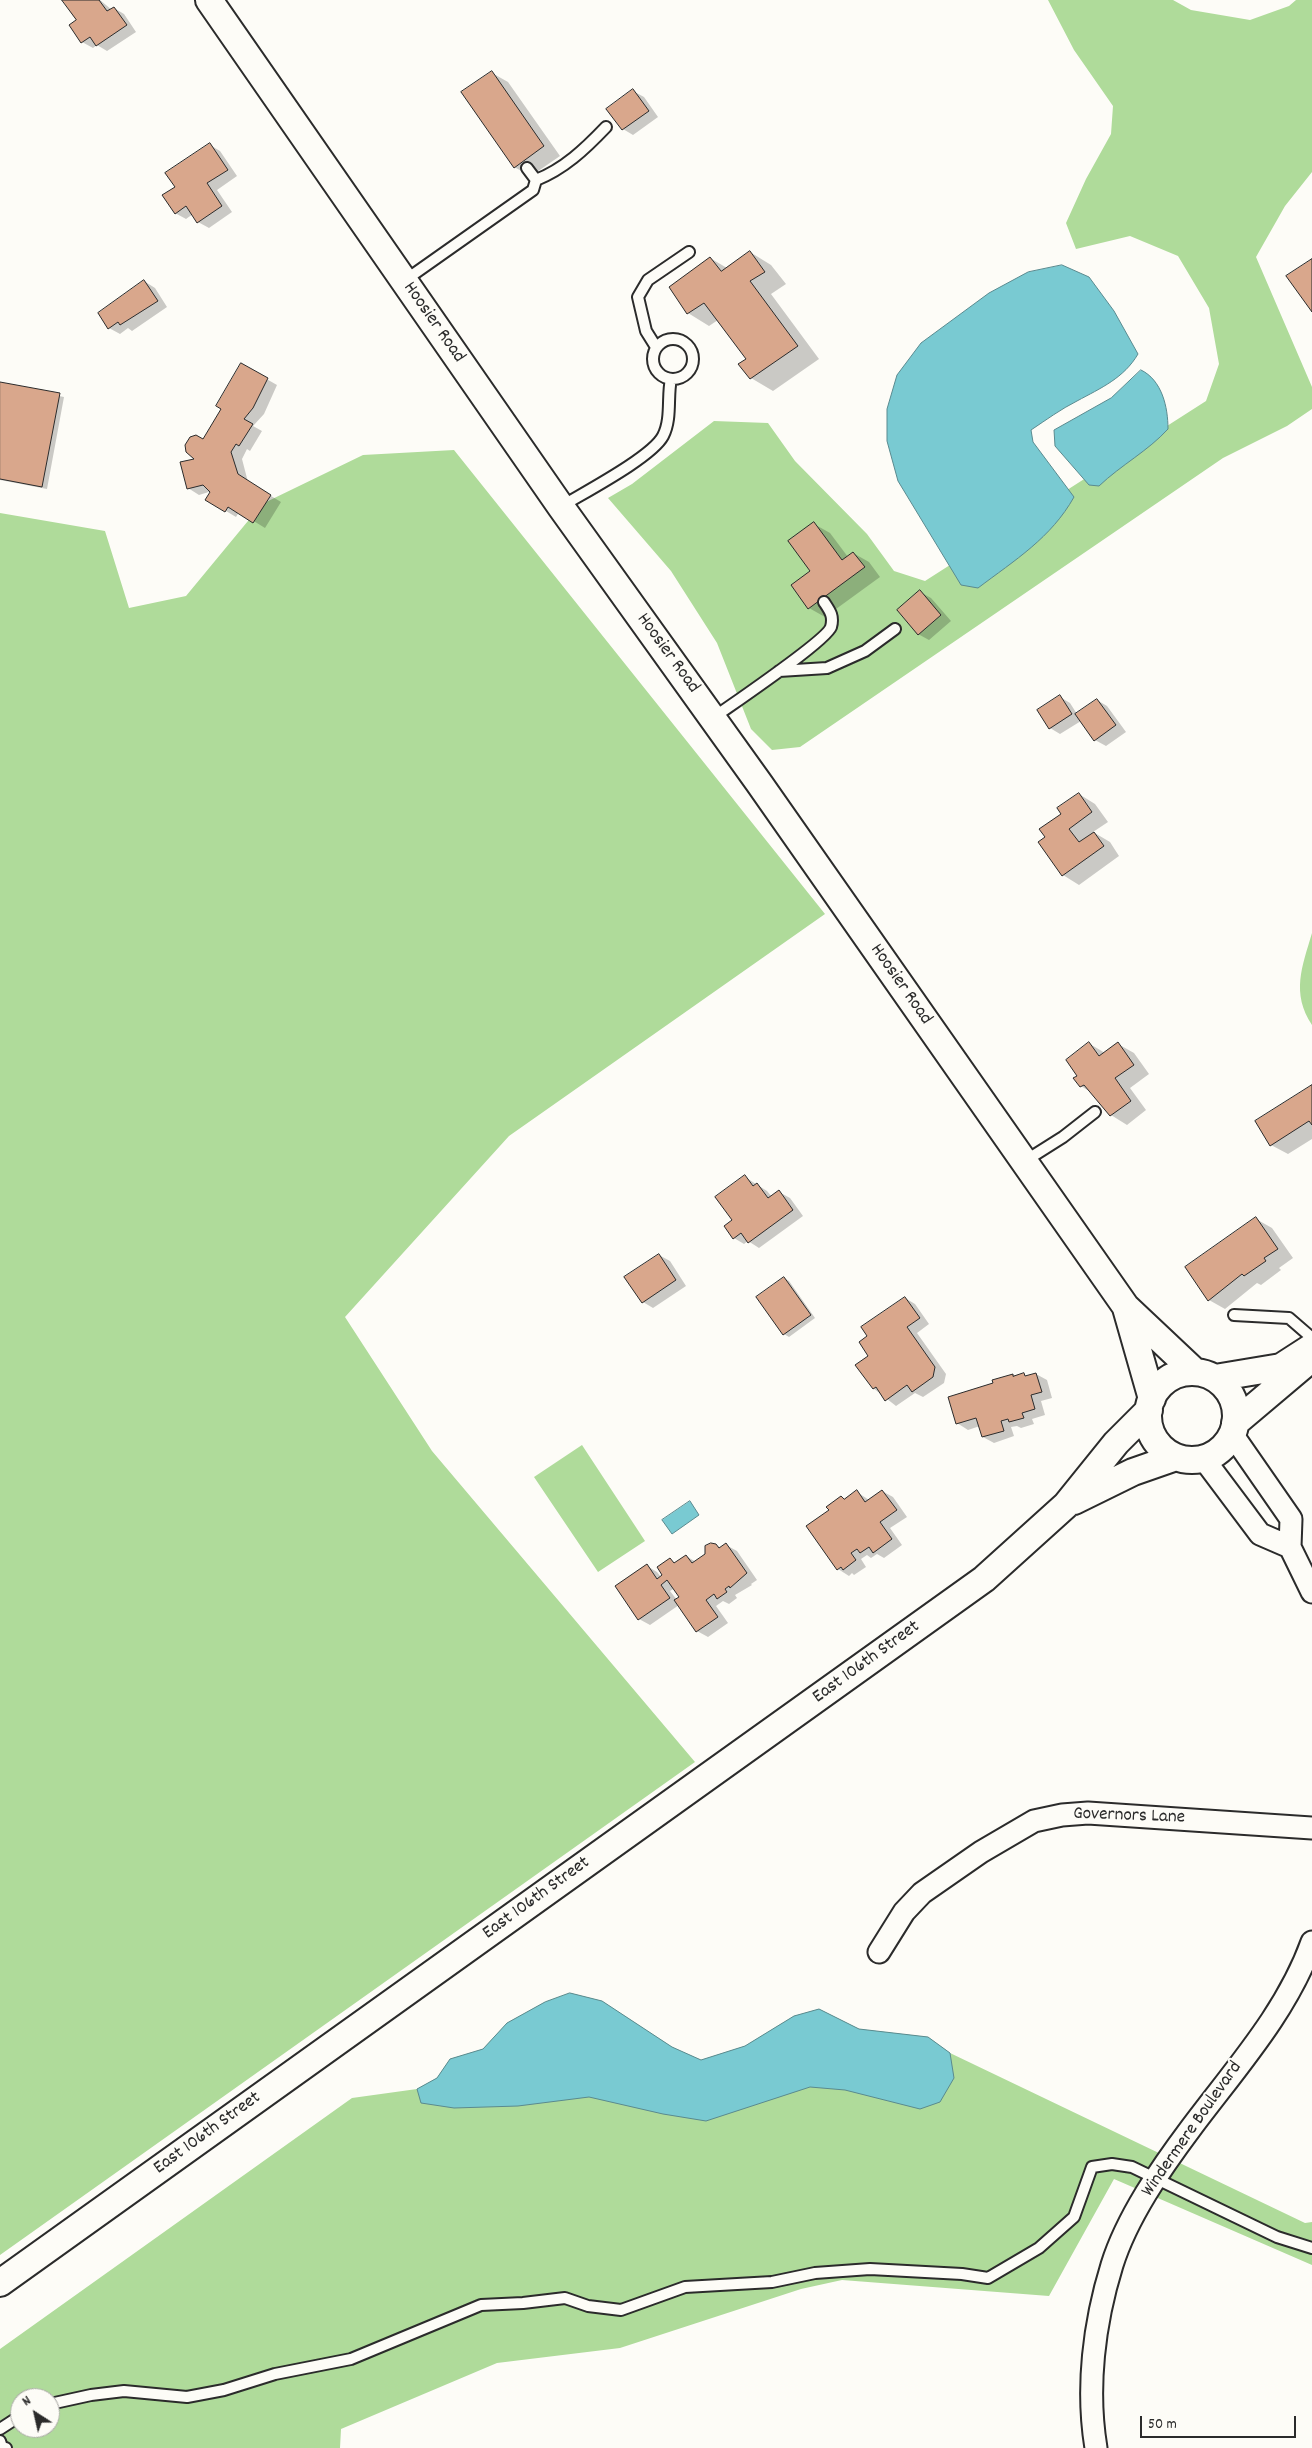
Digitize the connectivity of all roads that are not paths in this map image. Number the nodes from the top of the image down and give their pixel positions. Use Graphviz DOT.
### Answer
graph roads {
  1 [pos="209,0"];
  2 [pos="606,128"];
  3 [pos="527,168"];
  4 [pos="536,180"];
  5 [pos="689,252"];
  6 [pos="404,281"];
  7 [pos="656,347"];
  8 [pos="671,378"];
  9 [pos="561,507"];
  10 [pos="824,602"];
  11 [pos="895,630"];
  12 [pos="778,671"];
  13 [pos="713,718"];
  14 [pos="1095,1112"];
  15 [pos="1024,1162"];
  16 [pos="1126,1307"];
  17 [pos="1234,1316"];
  18 [pos="1312,1338"];
  19 [pos="1312,1347"];
  20 [pos="1312,1358"];
  21 [pos="1205,1375"];
  22 [pos="1151,1404"];
  23 [pos="1233,1428"];
  24 [pos="1176,1456"];
  25 [pos="1203,1458"];
  26 [pos="1066,1505"];
  27 [pos="1290,1547"];
  28 [pos="1312,1592"];
  29 [pos="1312,1828"];
  30 [pos="1312,1942"];
  31 [pos="879,1952"];
  32 [pos="1155,2179"];
  33 [pos="1312,2248"];
  34 [pos="0,2283"];
  35 [pos="60,2402"];
  36 [pos="0,2442"];
  37 [pos="6,2448"];
  38 [pos="1096,2448"];
  1 -- 6 [label="street, Hoosier Road"];
  2 -- 4 [label="lane"];
  3 -- 4 [label="lane"];
  4 -- 6 [label="lane"];
  5 -- 7 [label="lane"];
  6 -- 9 [label="street, Hoosier Road"];
  7 -- 8 [label="lane"];
  7 -- 8 [label="lane"];
  8 -- 9 [label="lane"];
  9 -- 13 [label="street, Hoosier Road"];
  10 -- 12 [label="lane"];
  11 -- 12 [label="lane"];
  12 -- 13 [label="lane"];
  13 -- 15 [label="street, Hoosier Road"];
  14 -- 15 [label="lane"];
  15 -- 16 [label="street, Hoosier Road"];
  16 -- 21 [label="street, Hoosier Road"];
  16 -- 22 [label="street, Hoosier Road"];
  17 -- 18 [label="lane"];
  19 -- 21 [label="street"];
  20 -- 23 [label="street"];
  21 -- 22 [label="street"];
  21 -- 23 [label="street"];
  22 -- 24 [label="street"];
  22 -- 26 [label="street, East 106th Street"];
  23 -- 25 [label="street"];
  23 -- 27 [label="street"];
  24 -- 25 [label="street"];
  24 -- 26 [label="street, East 106th Street"];
  25 -- 27 [label="street"];
  26 -- 34 [label="street, East 106th Street"];
  27 -- 28 [label="street"];
  29 -- 31 [label="street, Governors Lane"];
  30 -- 32 [label="street, Windermere Boulevard"];
  32 -- 33 [label="lane"];
  32 -- 35 [label="lane"];
  32 -- 38 [label="street, Windermere Boulevard"];
  36 -- 37 [label="lane"];
}
